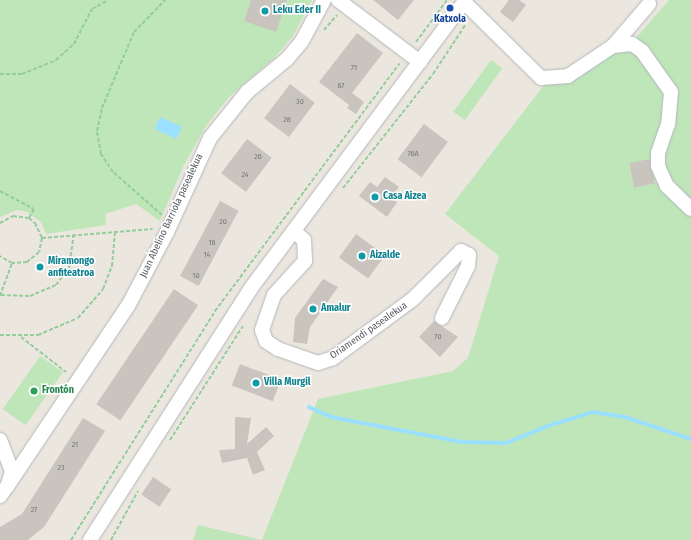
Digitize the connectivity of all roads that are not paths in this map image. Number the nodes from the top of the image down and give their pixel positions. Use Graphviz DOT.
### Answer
graph roads {
  1 [pos="324,0"];
  2 [pos="338,0"];
  3 [pos="468,4"];
  4 [pos="649,4"];
  5 [pos="614,45"];
  6 [pos="420,62"];
  7 [pos="691,209"];
  8 [pos="294,231"];
  9 [pos="442,318"];
  10 [pos="0,440"];
  11 [pos="4,490"];
  12 [pos="90,540"];
  1 -- 11 [label="street, Juan Abelino Barriola pasealekua"];
  2 -- 6 [label="street"];
  3 -- 5 [label="street"];
  3 -- 6 [label="street"];
  4 -- 5 [label="street"];
  5 -- 7 [label="street"];
  6 -- 8 [label="street"];
  8 -- 9 [label="street, Oriamendi pasealekua"];
  8 -- 12 [label="street"];
  10 -- 11 [label="street"];
}
